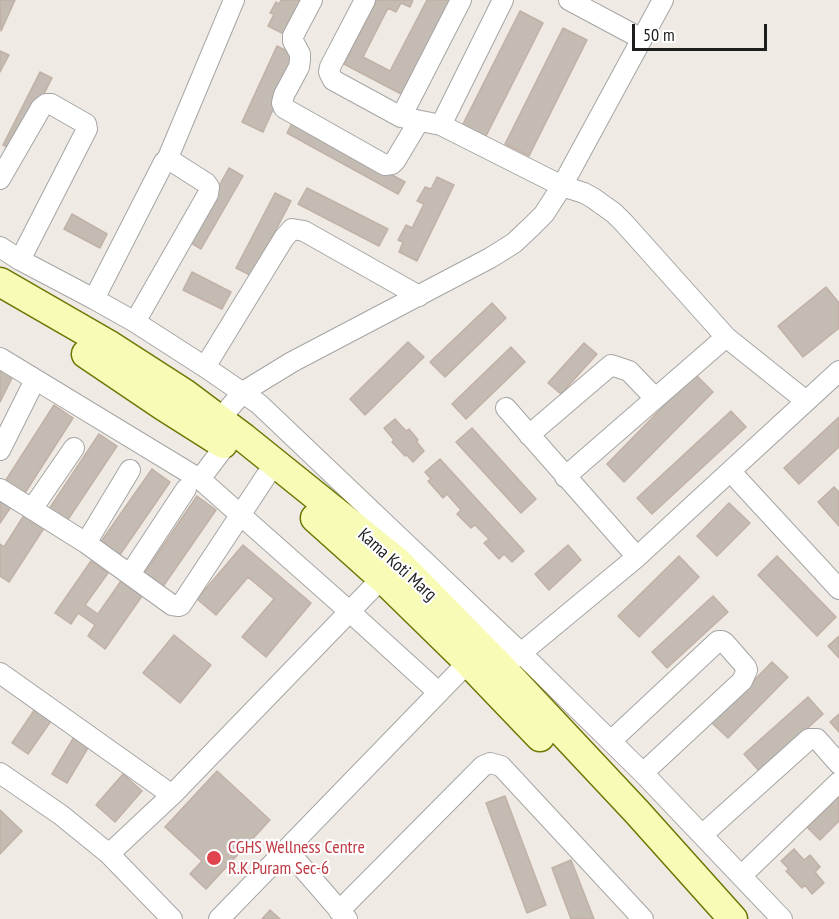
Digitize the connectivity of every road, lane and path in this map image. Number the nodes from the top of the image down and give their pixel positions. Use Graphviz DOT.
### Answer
graph roads {
  1 [pos="234,0"];
  2 [pos="312,0"];
  3 [pos="365,0"];
  4 [pos="461,0"];
  5 [pos="503,0"];
  6 [pos="569,0"];
  7 [pos="663,0"];
  8 [pos="642,39"];
  9 [pos="300,54"];
  10 [pos="330,76"];
  11 [pos="410,119"];
  12 [pos="441,125"];
  13 [pos="166,160"];
  14 [pos="0,179"];
  15 [pos="562,186"];
  16 [pos="0,247"];
  17 [pos="20,260"];
  18 [pos="0,282"];
  19 [pos="419,296"];
  20 [pos="94,299"];
  21 [pos="0,301"];
  22 [pos="135,322"];
  23 [pos="726,337"];
  24 [pos="0,358"];
  25 [pos="205,367"];
  26 [pos="839,371"];
  27 [pos="32,386"];
  28 [pos="243,392"];
  29 [pos="655,398"];
  30 [pos="806,401"];
  31 [pos="506,408"];
  32 [pos="218,433"];
  33 [pos="529,435"];
  34 [pos="75,448"];
  35 [pos="0,450"];
  36 [pos="130,470"];
  37 [pos="731,472"];
  38 [pos="266,476"];
  39 [pos="565,477"];
  40 [pos="193,484"];
  41 [pos="0,489"];
  42 [pos="32,509"];
  43 [pos="241,514"];
  44 [pos="86,543"];
  45 [pos="637,557"];
  46 [pos="130,574"];
  47 [pos="381,578"];
  48 [pos="839,590"];
  49 [pos="349,611"];
  50 [pos="493,658"];
  51 [pos="0,673"];
  52 [pos="438,692"];
  53 [pos="611,741"];
  54 [pos="839,764"];
  55 [pos="0,773"];
  56 [pos="643,773"];
  57 [pos="839,782"];
  58 [pos="172,795"];
  59 [pos="702,835"];
  60 [pos="287,850"];
  61 [pos="109,854"];
  62 [pos="741,876"];
  63 [pos="343,915"];
  64 [pos="228,916"];
  65 [pos="172,919"];
  66 [pos="643,919"];
  67 [pos="708,919"];
  68 [pos="733,919"];
  69 [pos="782,919"];
  1 -- 13 [label="street"];
  2 -- 9 [label="street"];
  3 -- 10 [label="street"];
  4 -- 11 [label="street"];
  5 -- 12 [label="street"];
  6 -- 8 [label="street"];
  7 -- 8 [label="street"];
  8 -- 15 [label="street"];
  9 -- 10 [label="street"];
  9 -- 11 [label="street"];
  10 -- 11 [label="street"];
  11 -- 12 [label="street"];
  12 -- 15 [label="street"];
  13 -- 20 [label="street"];
  13 -- 22 [label="street"];
  14 -- 17 [label="street"];
  15 -- 19 [label="street"];
  15 -- 23 [label="street"];
  16 -- 17 [label="street"];
  17 -- 20 [label="street"];
  18 -- 32 [label="street, Kama Koti Marg"];
  19 -- 25 [label="street"];
  19 -- 28 [label="street"];
  20 -- 22 [label="street"];
  21 -- 32 [label="street, Kama Koti Marg"];
  22 -- 25 [label="street"];
  23 -- 29 [label="street"];
  23 -- 30 [label="street"];
  24 -- 40 [label="street"];
  25 -- 28 [label="street"];
  26 -- 30 [label="street"];
  27 -- 35 [label="street"];
  28 -- 32 [label="street"];
  28 -- 50 [label="street"];
  29 -- 33 [label="street"];
  29 -- 39 [label="street"];
  30 -- 37 [label="street"];
  31 -- 33 [label="street"];
  32 -- 38 [label="street, Kama Koti Marg"];
  32 -- 40 [label="street"];
  32 -- 50 [label="street, Kama Koti Marg"];
  33 -- 39 [label="street"];
  34 -- 42 [label="street"];
  36 -- 44 [label="street"];
  37 -- 45 [label="street"];
  37 -- 48 [label="street"];
  38 -- 43 [label="street"];
  38 -- 47 [label="street, Kama Koti Marg"];
  39 -- 45 [label="street"];
  40 -- 43 [label="street"];
  40 -- 46 [label="street"];
  41 -- 42 [label="street"];
  42 -- 44 [label="street"];
  43 -- 46 [label="street"];
  43 -- 49 [label="street"];
  44 -- 46 [label="street"];
  45 -- 50 [label="street"];
  47 -- 49 [label="street"];
  47 -- 50 [label="street, Kama Koti Marg"];
  49 -- 52 [label="street"];
  49 -- 58 [label="street"];
  50 -- 52 [label="street"];
  50 -- 53 [label="street"];
  50 -- 67 [label="street, Kama Koti Marg"];
  50 -- 68 [label="street, Kama Koti Marg"];
  51 -- 58 [label="street"];
  52 -- 60 [label="street"];
  53 -- 56 [label="street"];
  53 -- 56 [label="street"];
  54 -- 59 [label="street"];
  55 -- 61 [label="street"];
  56 -- 59 [label="street"];
  57 -- 62 [label="street"];
  58 -- 61 [label="street"];
  59 -- 62 [label="street"];
  60 -- 63 [label="street"];
  60 -- 64 [label="street"];
  61 -- 65 [label="street"];
  62 -- 69 [label="street"];
  63 -- 66 [label="street"];
}
